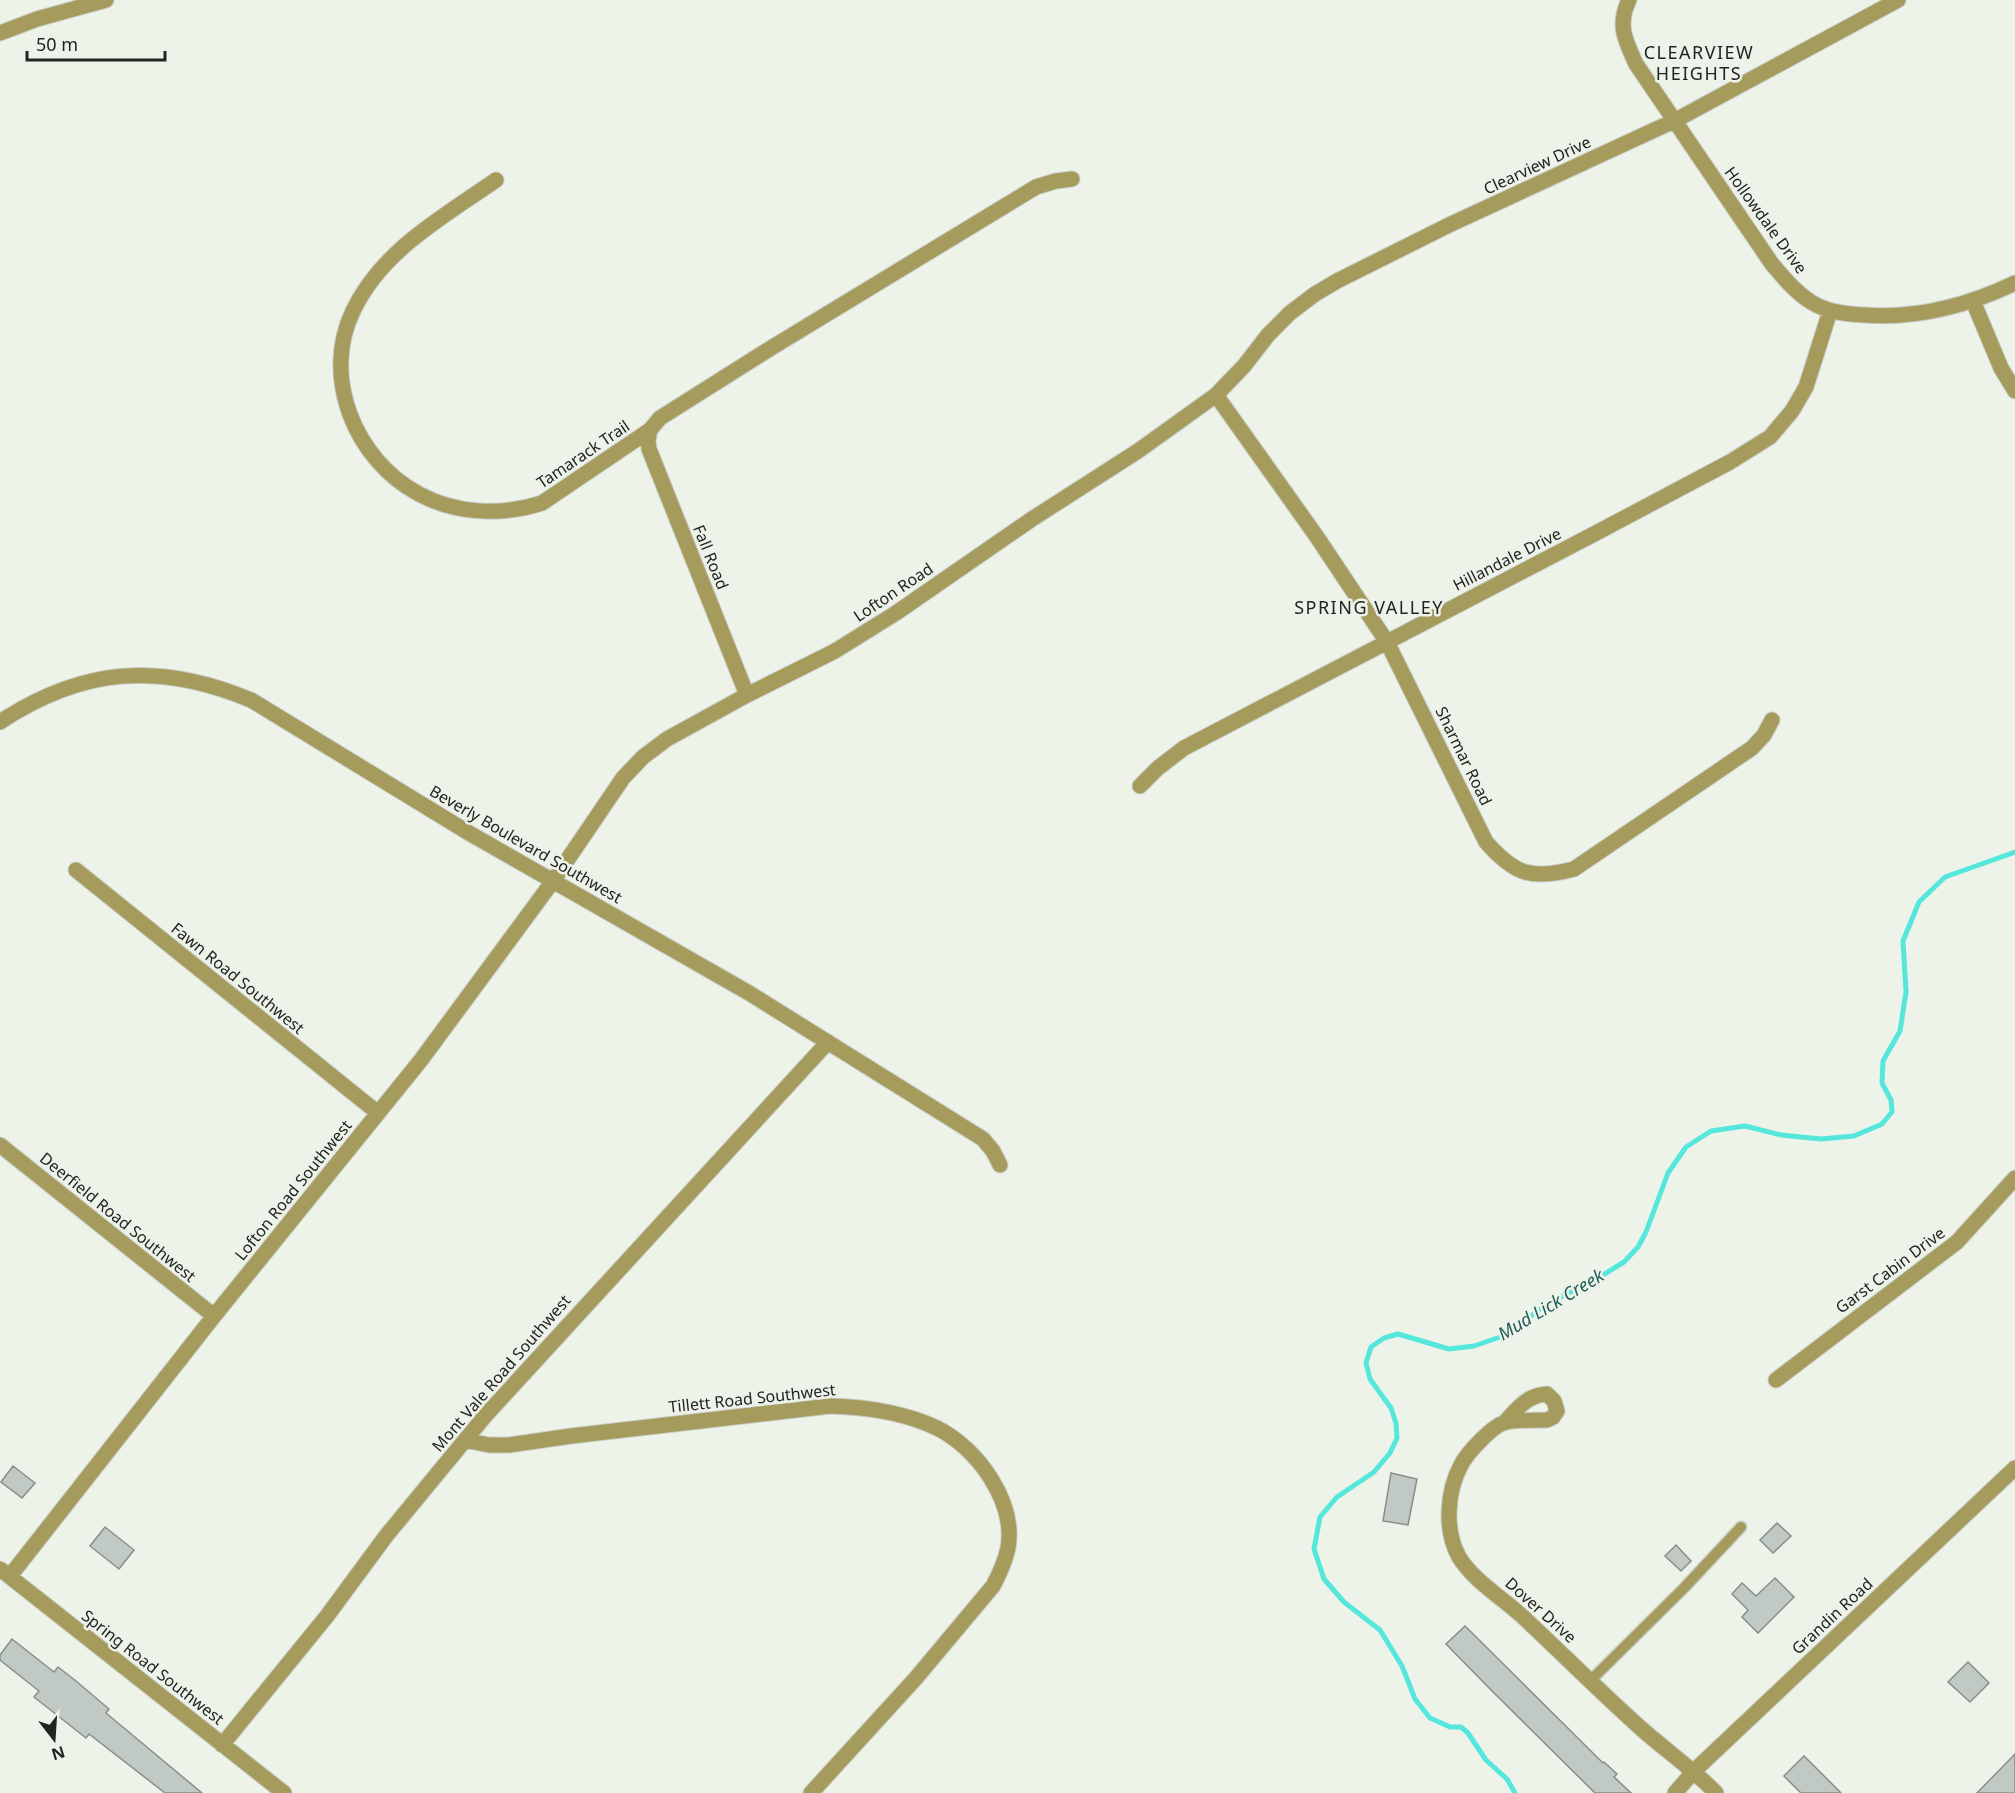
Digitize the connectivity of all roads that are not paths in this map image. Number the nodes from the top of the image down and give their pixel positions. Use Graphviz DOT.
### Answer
graph roads {
  1 [pos="106,0"];
  2 [pos="1629,0"];
  3 [pos="1898,0"];
  4 [pos="0,33"];
  5 [pos="1676,120"];
  6 [pos="1072,179"];
  7 [pos="495,180"];
  8 [pos="2015,283"];
  9 [pos="1973,301"];
  10 [pos="1830,310"];
  11 [pos="2015,391"];
  12 [pos="1216,394"];
  13 [pos="650,430"];
  14 [pos="1387,642"];
  15 [pos="747,696"];
  16 [pos="1772,720"];
  17 [pos="0,722"];
  18 [pos="1140,786"];
  19 [pos="596,819"];
  20 [pos="76,870"];
  21 [pos="553,882"];
  22 [pos="828,1042"];
  23 [pos="378,1113"];
  24 [pos="0,1145"];
  25 [pos="1000,1165"];
  26 [pos="2015,1178"];
  27 [pos="214,1316"];
  28 [pos="1776,1380"];
  29 [pos="1504,1423"];
  30 [pos="465,1440"];
  31 [pos="2015,1468"];
  32 [pos="1741,1527"];
  33 [pos="5,1573"];
  34 [pos="1590,1681"];
  35 [pos="222,1745"];
  36 [pos="1694,1771"];
  37 [pos="284,1793"];
  38 [pos="812,1793"];
  39 [pos="1675,1793"];
  40 [pos="1716,1793"];
  1 -- 4 [label="street"];
  2 -- 5 [label="street, Hollowdale Drive"];
  3 -- 5 [label="street, Clearview Drive"];
  5 -- 10 [label="street, Hollowdale Drive"];
  5 -- 12 [label="street, Clearview Drive"];
  6 -- 13 [label="street, Tamarack Trail"];
  7 -- 13 [label="street, Tamarack Trail"];
  8 -- 9 [label="street, Hollowdale Drive"];
  9 -- 10 [label="street, Hollowdale Drive"];
  9 -- 11 [label="street"];
  10 -- 14 [label="street, Hillandale Drive"];
  12 -- 14 [label="street, Sharmar Road"];
  12 -- 15 [label="street, Lofton Road"];
  13 -- 15 [label="street, Fall Road"];
  14 -- 16 [label="street, Sharmar Road"];
  14 -- 18 [label="street, Hillandale Drive"];
  15 -- 19 [label="street, Lofton Road"];
  17 -- 21 [label="street, Beverly Boulevard Southwest"];
  19 -- 21 [label="street, Lofton Road Southwest"];
  20 -- 23 [label="street, Fawn Road Southwest"];
  21 -- 22 [label="street, Beverly Boulevard Southwest"];
  21 -- 23 [label="street, Lofton Road Southwest"];
  22 -- 25 [label="street, Beverly Boulevard Southwest"];
  22 -- 30 [label="street, Mont Vale Road Southwest"];
  23 -- 27 [label="street, Lofton Road Southwest"];
  24 -- 27 [label="street, Deerfield Road Southwest"];
  26 -- 28 [label="street, Garst Cabin Drive"];
  27 -- 33 [label="street, Lofton Road Southwest"];
  29 -- 34 [label="street, Dover Drive"];
  30 -- 35 [label="street, Mont Vale Road Southwest"];
  30 -- 38 [label="street, Tillett Road Southwest"];
  31 -- 36 [label="street, Grandin Road"];
  32 -- 34 [label="lane"];
  33 -- 35 [label="street, Spring Road Southwest"];
  34 -- 36 [label="street, Dover Drive"];
  35 -- 37 [label="street, Spring Road Southwest"];
  36 -- 39 [label="street, Grandin Road"];
  36 -- 40 [label="street, Dover Drive"];
}
